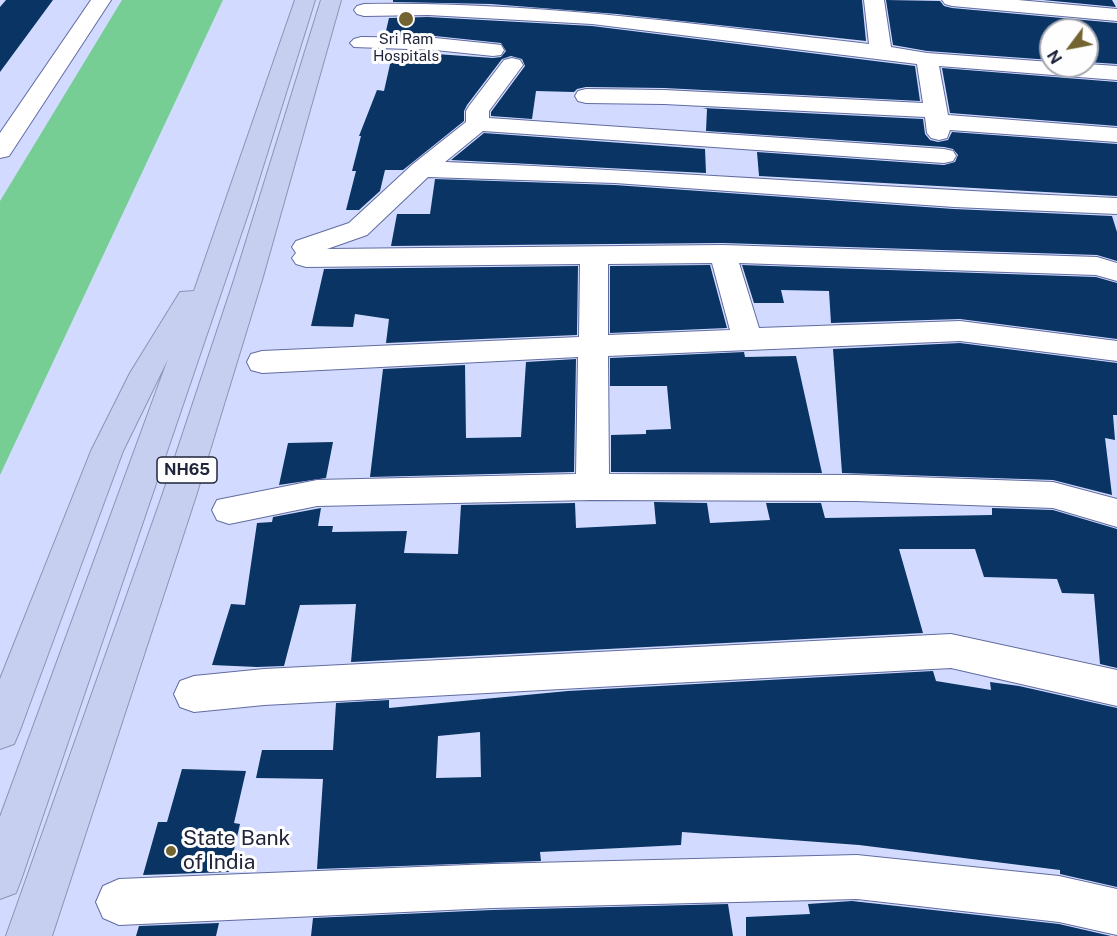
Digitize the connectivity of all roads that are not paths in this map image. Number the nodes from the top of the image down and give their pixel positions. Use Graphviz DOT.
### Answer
graph roads {
  1 [pos="100,0"];
  2 [pos="305,0"];
  3 [pos="331,0"];
  4 [pos="874,0"];
  5 [pos="952,0"];
  6 [pos="364,10"];
  7 [pos="1117,15"];
  8 [pos="362,43"];
  9 [pos="493,50"];
  10 [pos="881,52"];
  11 [pos="927,59"];
  12 [pos="512,65"];
  13 [pos="1117,73"];
  14 [pos="586,96"];
  15 [pos="936,117"];
  16 [pos="478,124"];
  17 [pos="1117,135"];
  18 [pos="0,151"];
  19 [pos="944,156"];
  20 [pos="422,169"];
  21 [pos="954,199"];
  22 [pos="1117,206"];
  23 [pos="221,248"];
  24 [pos="723,254"];
  25 [pos="594,255"];
  26 [pos="1117,272"];
  27 [pos="747,339"];
  28 [pos="593,345"];
  29 [pos="1117,351"];
  30 [pos="262,362"];
  31 [pos="592,487"];
  32 [pos="229,510"];
  33 [pos="1117,513"];
  34 [pos="1117,688"];
  35 [pos="194,694"];
  36 [pos="0,730"];
  37 [pos="0,877"];
  38 [pos="119,902"];
  39 [pos="1117,912"];
  40 [pos="29,936"];
  1 -- 18 [label="street"];
  2 -- 23 [label="highway, NH65"];
  3 -- 40 [label="highway, NH65"];
  4 -- 10 [label="street"];
  5 -- 7 [label="street"];
  6 -- 10 [label="street"];
  8 -- 9 [label="street"];
  10 -- 11 [label="street"];
  11 -- 13 [label="street"];
  11 -- 15 [label="street"];
  12 -- 16 [label="street"];
  14 -- 15 [label="street"];
  15 -- 17 [label="street"];
  15 -- 19 [label="street"];
  16 -- 19 [label="street"];
  16 -- 20 [label="street"];
  19 -- 21 [label="street"];
  20 -- 21 [label="street"];
  20 -- 25 [label="street"];
  21 -- 22 [label="street"];
  23 -- 36 [label="highway"];
  23 -- 37 [label="highway, NH65"];
  24 -- 25 [label="street"];
  24 -- 26 [label="street"];
  24 -- 27 [label="street"];
  25 -- 28 [label="street"];
  27 -- 28 [label="street"];
  27 -- 29 [label="street"];
  28 -- 30 [label="street"];
  28 -- 31 [label="street"];
  31 -- 32 [label="street"];
  31 -- 33 [label="street"];
  34 -- 35 [label="street"];
  38 -- 39 [label="street"];
}
